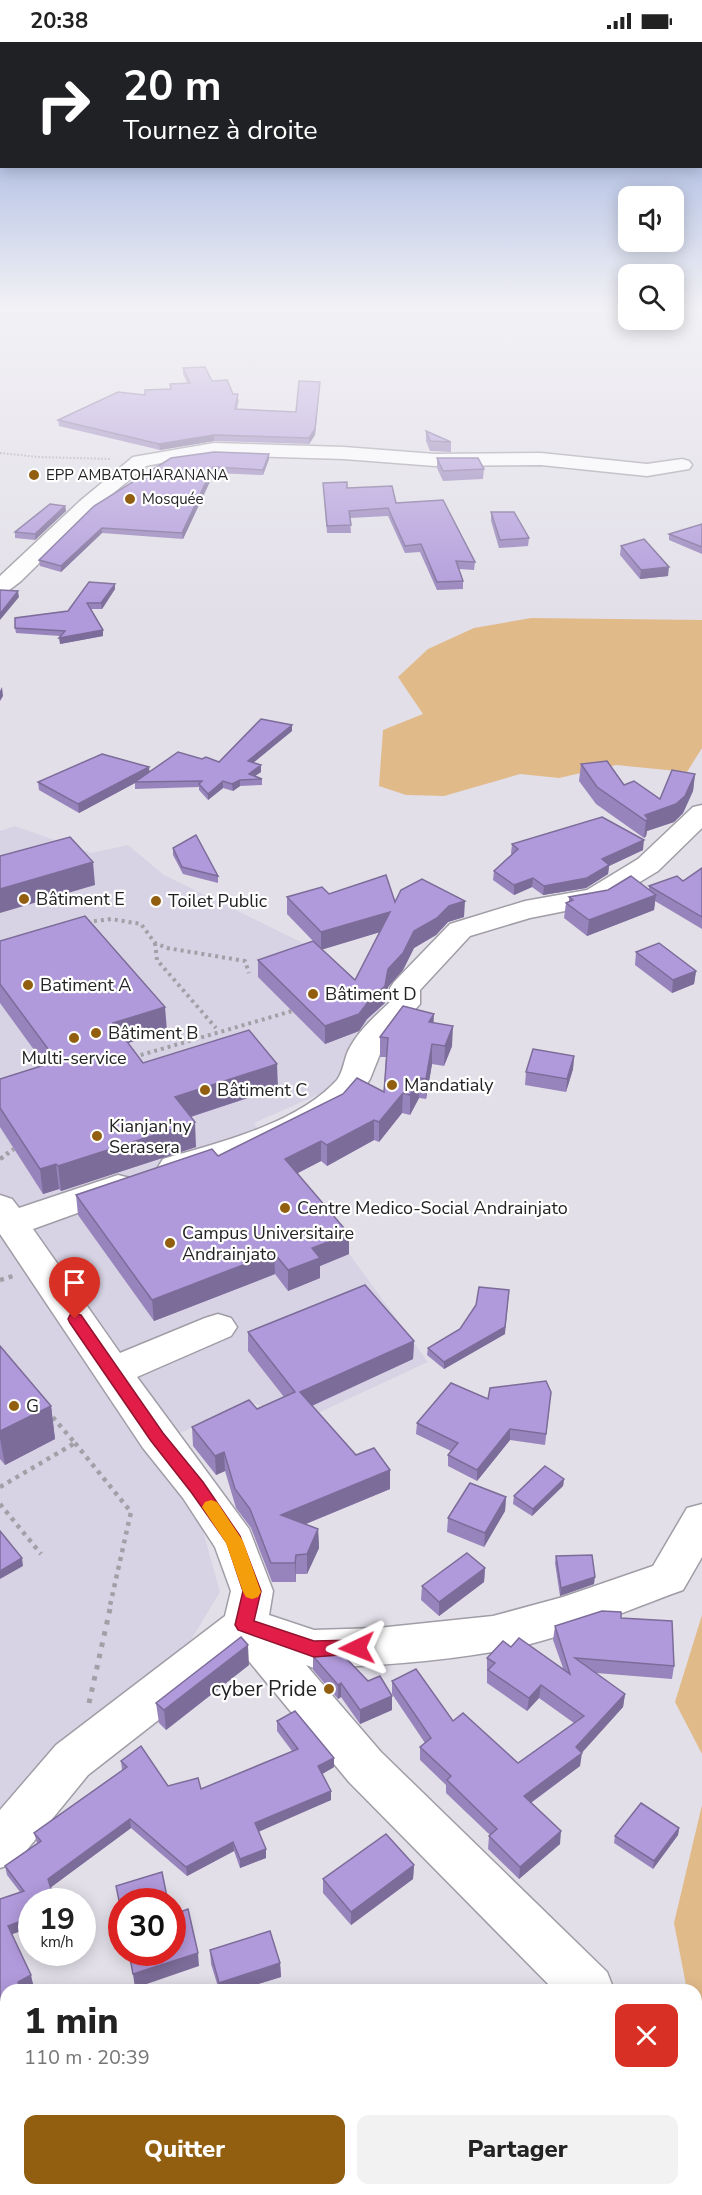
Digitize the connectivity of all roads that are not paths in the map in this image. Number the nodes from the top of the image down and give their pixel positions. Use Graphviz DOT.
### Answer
graph roads {
  1 [pos="682,465"];
  2 [pos="0,586"];
  3 [pos="702,813"];
  4 [pos="5,1215"];
  5 [pos="218,1327"];
  6 [pos="112,1372"];
  7 [pos="702,1520"];
  8 [pos="244,1625"];
  9 [pos="0,1846"];
  10 [pos="583,1984"];
  1 -- 2 [label="street"];
  3 -- 4 [label="street"];
  4 -- 6 [label="street"];
  5 -- 6 [label="street"];
  6 -- 8 [label="street"];
  7 -- 8 [label="street"];
  8 -- 9 [label="street"];
  8 -- 10 [label="street"];
}
